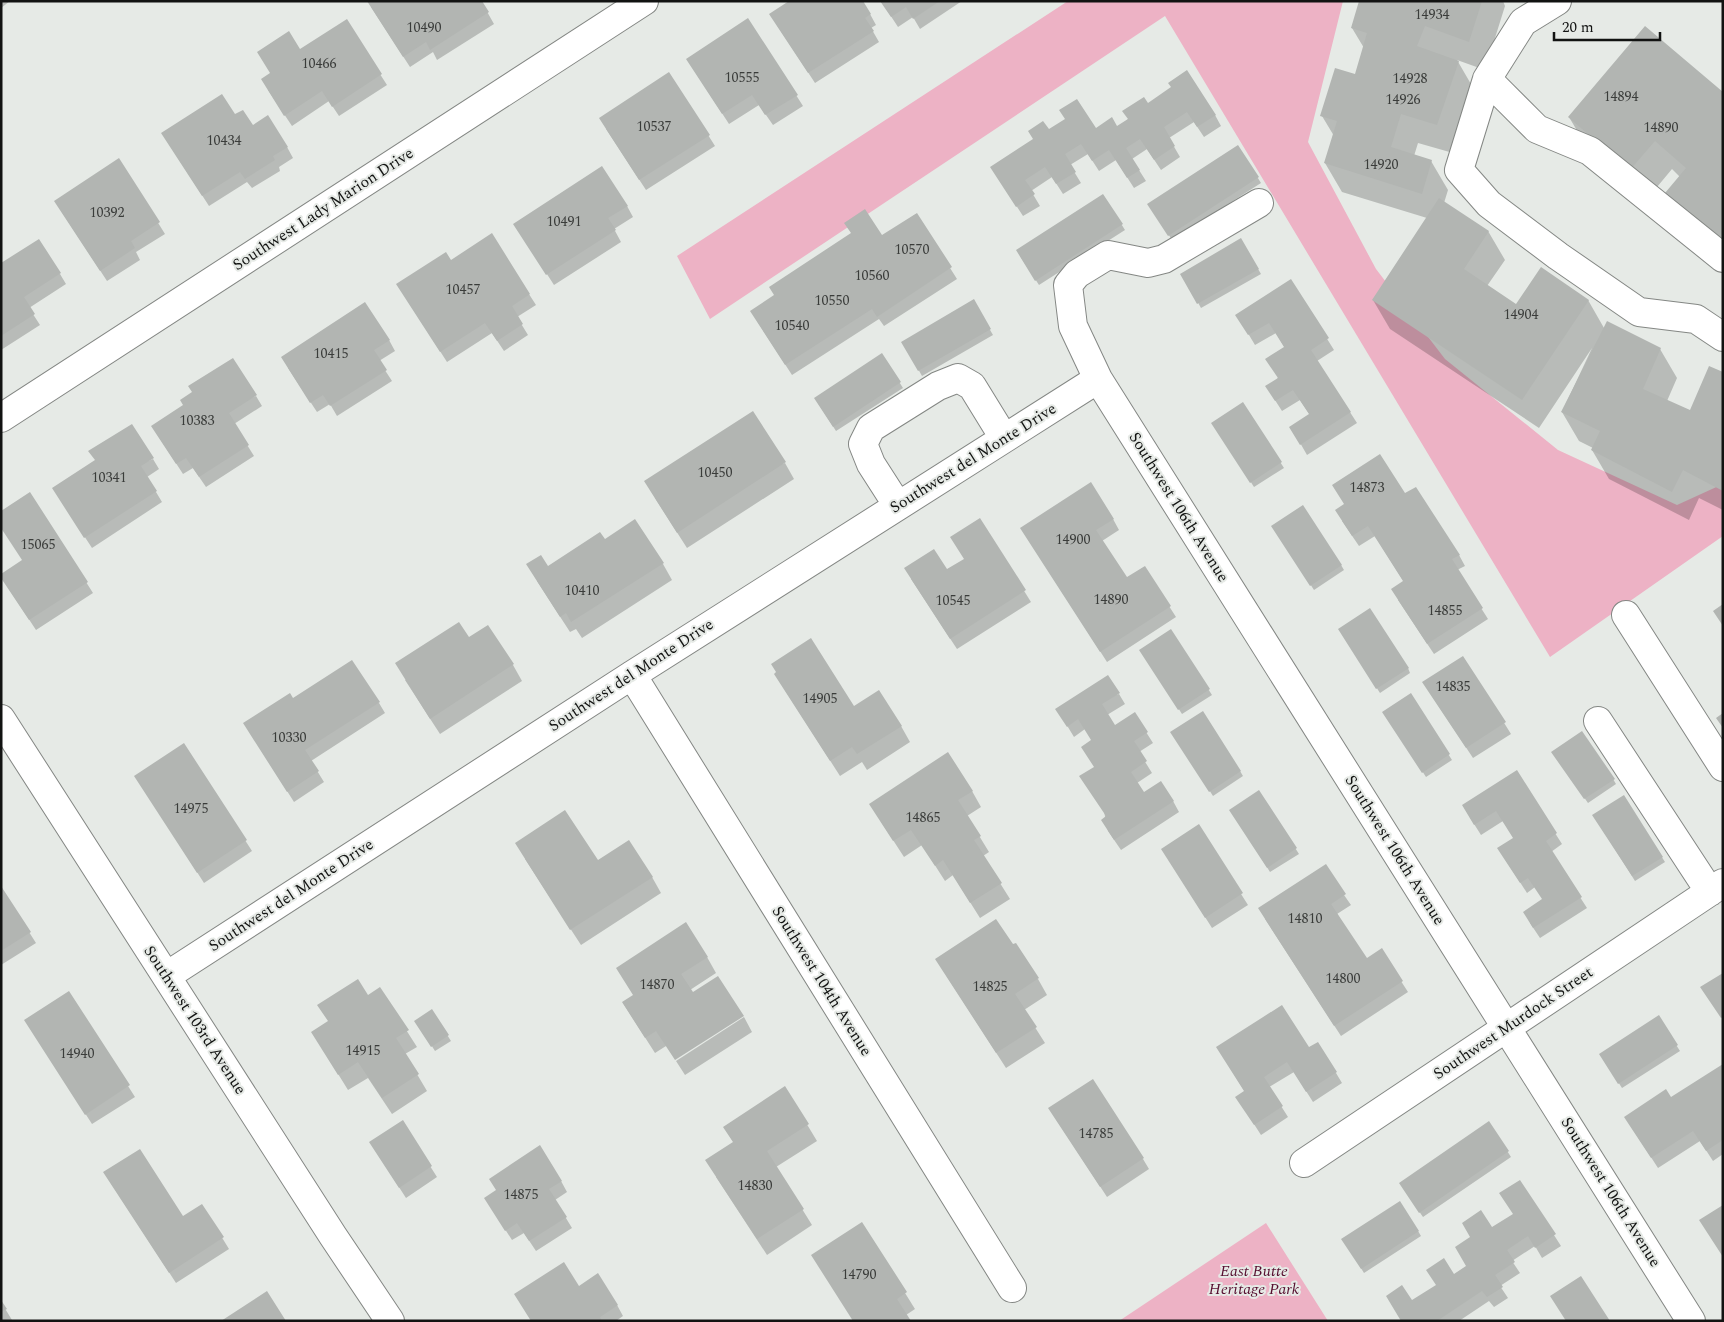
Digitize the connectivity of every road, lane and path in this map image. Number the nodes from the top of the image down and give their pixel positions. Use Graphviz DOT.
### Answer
graph roads {
  1 [pos="644,1"];
  2 [pos="1557,1"];
  3 [pos="1487,79"];
  4 [pos="1259,203"];
  5 [pos="1723,258"];
  6 [pos="1723,338"];
  7 [pos="1098,379"];
  8 [pos="1,418"];
  9 [pos="1004,438"];
  10 [pos="898,506"];
  11 [pos="1626,615"];
  12 [pos="632,675"];
  13 [pos="1,719"];
  14 [pos="1598,721"];
  15 [pos="1723,766"];
  16 [pos="1716,888"];
  17 [pos="168,975"];
  18 [pos="1507,1027"];
  19 [pos="1304,1163"];
  20 [pos="1012,1288"];
  21 [pos="390,1321"];
  22 [pos="1692,1321"];
  1 -- 8 [label="street, Southwest Lady Marion Drive"];
  2 -- 3 [label="street"];
  3 -- 5 [label="street"];
  3 -- 6 [label="street"];
  4 -- 7 [label="street, Southwest 106th Avenue"];
  7 -- 9 [label="street, Southwest del Monte Drive"];
  7 -- 18 [label="street, Southwest 106th Avenue"];
  9 -- 10 [label="street, Southwest del Monte Drive"];
  9 -- 10 [label="street"];
  10 -- 12 [label="street, Southwest del Monte Drive"];
  11 -- 15 [label="street"];
  12 -- 17 [label="street, Southwest del Monte Drive"];
  12 -- 20 [label="street, Southwest 104th Avenue"];
  13 -- 17 [label="street, Southwest 103rd Avenue"];
  14 -- 16 [label="street"];
  16 -- 18 [label="street, Southwest Murdock Street"];
  17 -- 21 [label="street, Southwest 103rd Avenue"];
  18 -- 19 [label="street, Southwest Murdock Street"];
  18 -- 22 [label="street, Southwest 106th Avenue"];
}
